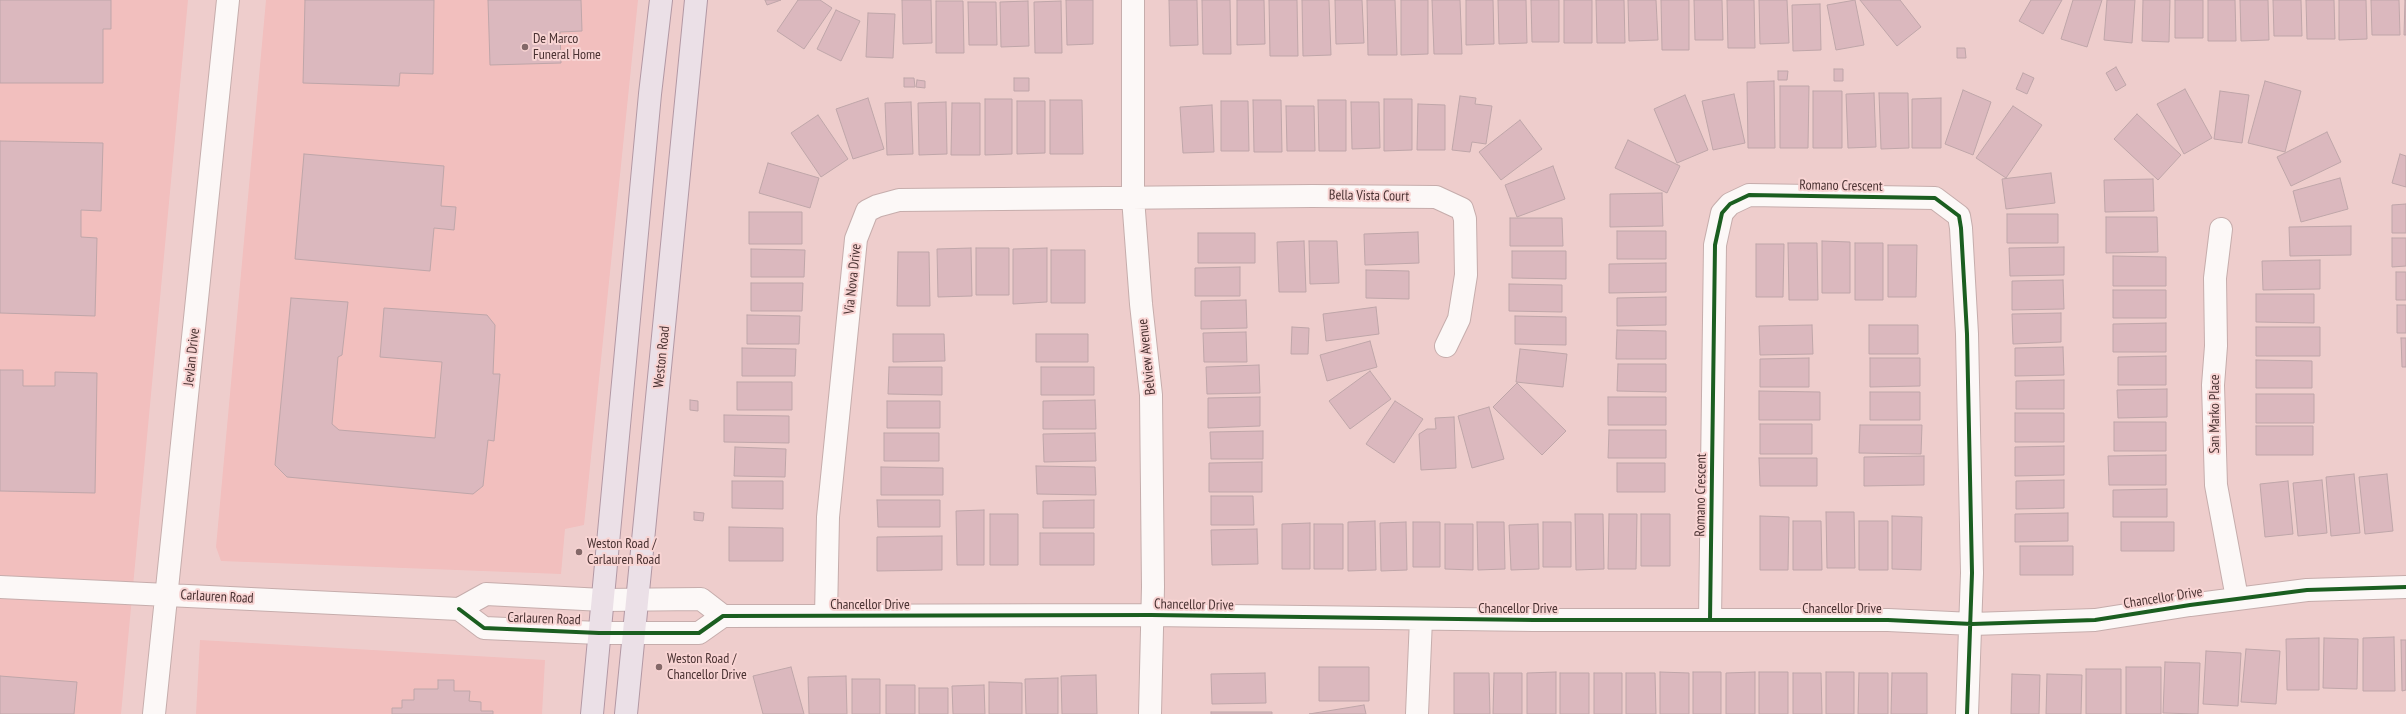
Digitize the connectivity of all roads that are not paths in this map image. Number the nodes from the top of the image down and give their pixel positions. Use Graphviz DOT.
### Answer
graph roads {
  1 [pos="228,0"];
  2 [pos="661,0"];
  3 [pos="696,0"];
  4 [pos="1133,0"];
  5 [pos="1133,198"];
  6 [pos="2221,229"];
  7 [pos="1446,346"];
  8 [pos="0,587"];
  9 [pos="2406,587"];
  10 [pos="166,594"];
  11 [pos="638,598"];
  12 [pos="2237,598"];
  13 [pos="603,600"];
  14 [pos="459,609"];
  15 [pos="1151,615"];
  16 [pos="722,616"];
  17 [pos="826,616"];
  18 [pos="1421,619"];
  19 [pos="1710,620"];
  20 [pos="1972,624"];
  21 [pos="634,631"];
  22 [pos="599,633"];
  23 [pos="154,714"];
  24 [pos="592,714"];
  25 [pos="626,714"];
  26 [pos="1150,714"];
  27 [pos="1417,714"];
  28 [pos="1967,714"];
  1 -- 10 [label="street, Jevlan Drive"];
  2 -- 13 [label="main road"];
  3 -- 11 [label="main road, Weston Road"];
  4 -- 5 [label="street, Belview Avenue"];
  5 -- 7 [label="street, Bella Vista Court"];
  5 -- 15 [label="street, Belview Avenue"];
  5 -- 17 [label="street, Via Nova Drive"];
  6 -- 12 [label="street, San Marko Place"];
  8 -- 10 [label="street, Carlauren Road"];
  9 -- 12 [label="street, Chancellor Drive"];
  10 -- 14 [label="street, Carlauren Road"];
  10 -- 23 [label="street, Jevlan Drive"];
  11 -- 13 [label="street, Carlauren Road"];
  11 -- 16 [label="street"];
  11 -- 21 [label="main road, Weston Road"];
  12 -- 20 [label="street, Chancellor Drive"];
  13 -- 14 [label="street, Carlauren Road"];
  13 -- 22 [label="main road"];
  14 -- 22 [label="street, Carlauren Road"];
  15 -- 17 [label="street, Chancellor Drive"];
  15 -- 18 [label="street, Chancellor Drive"];
  15 -- 26 [label="street, Belview Avenue"];
  16 -- 17 [label="street, Chancellor Drive"];
  16 -- 21 [label="street"];
  18 -- 19 [label="street, Chancellor Drive"];
  18 -- 27 [label="street"];
  19 -- 20 [label="street, Chancellor Drive"];
  19 -- 20 [label="street, Romano Crescent"];
  20 -- 28 [label="street, Romano Crescent"];
  21 -- 22 [label="street, Carlauren Road"];
  21 -- 25 [label="main road, Weston Road"];
  22 -- 24 [label="main road"];
}
